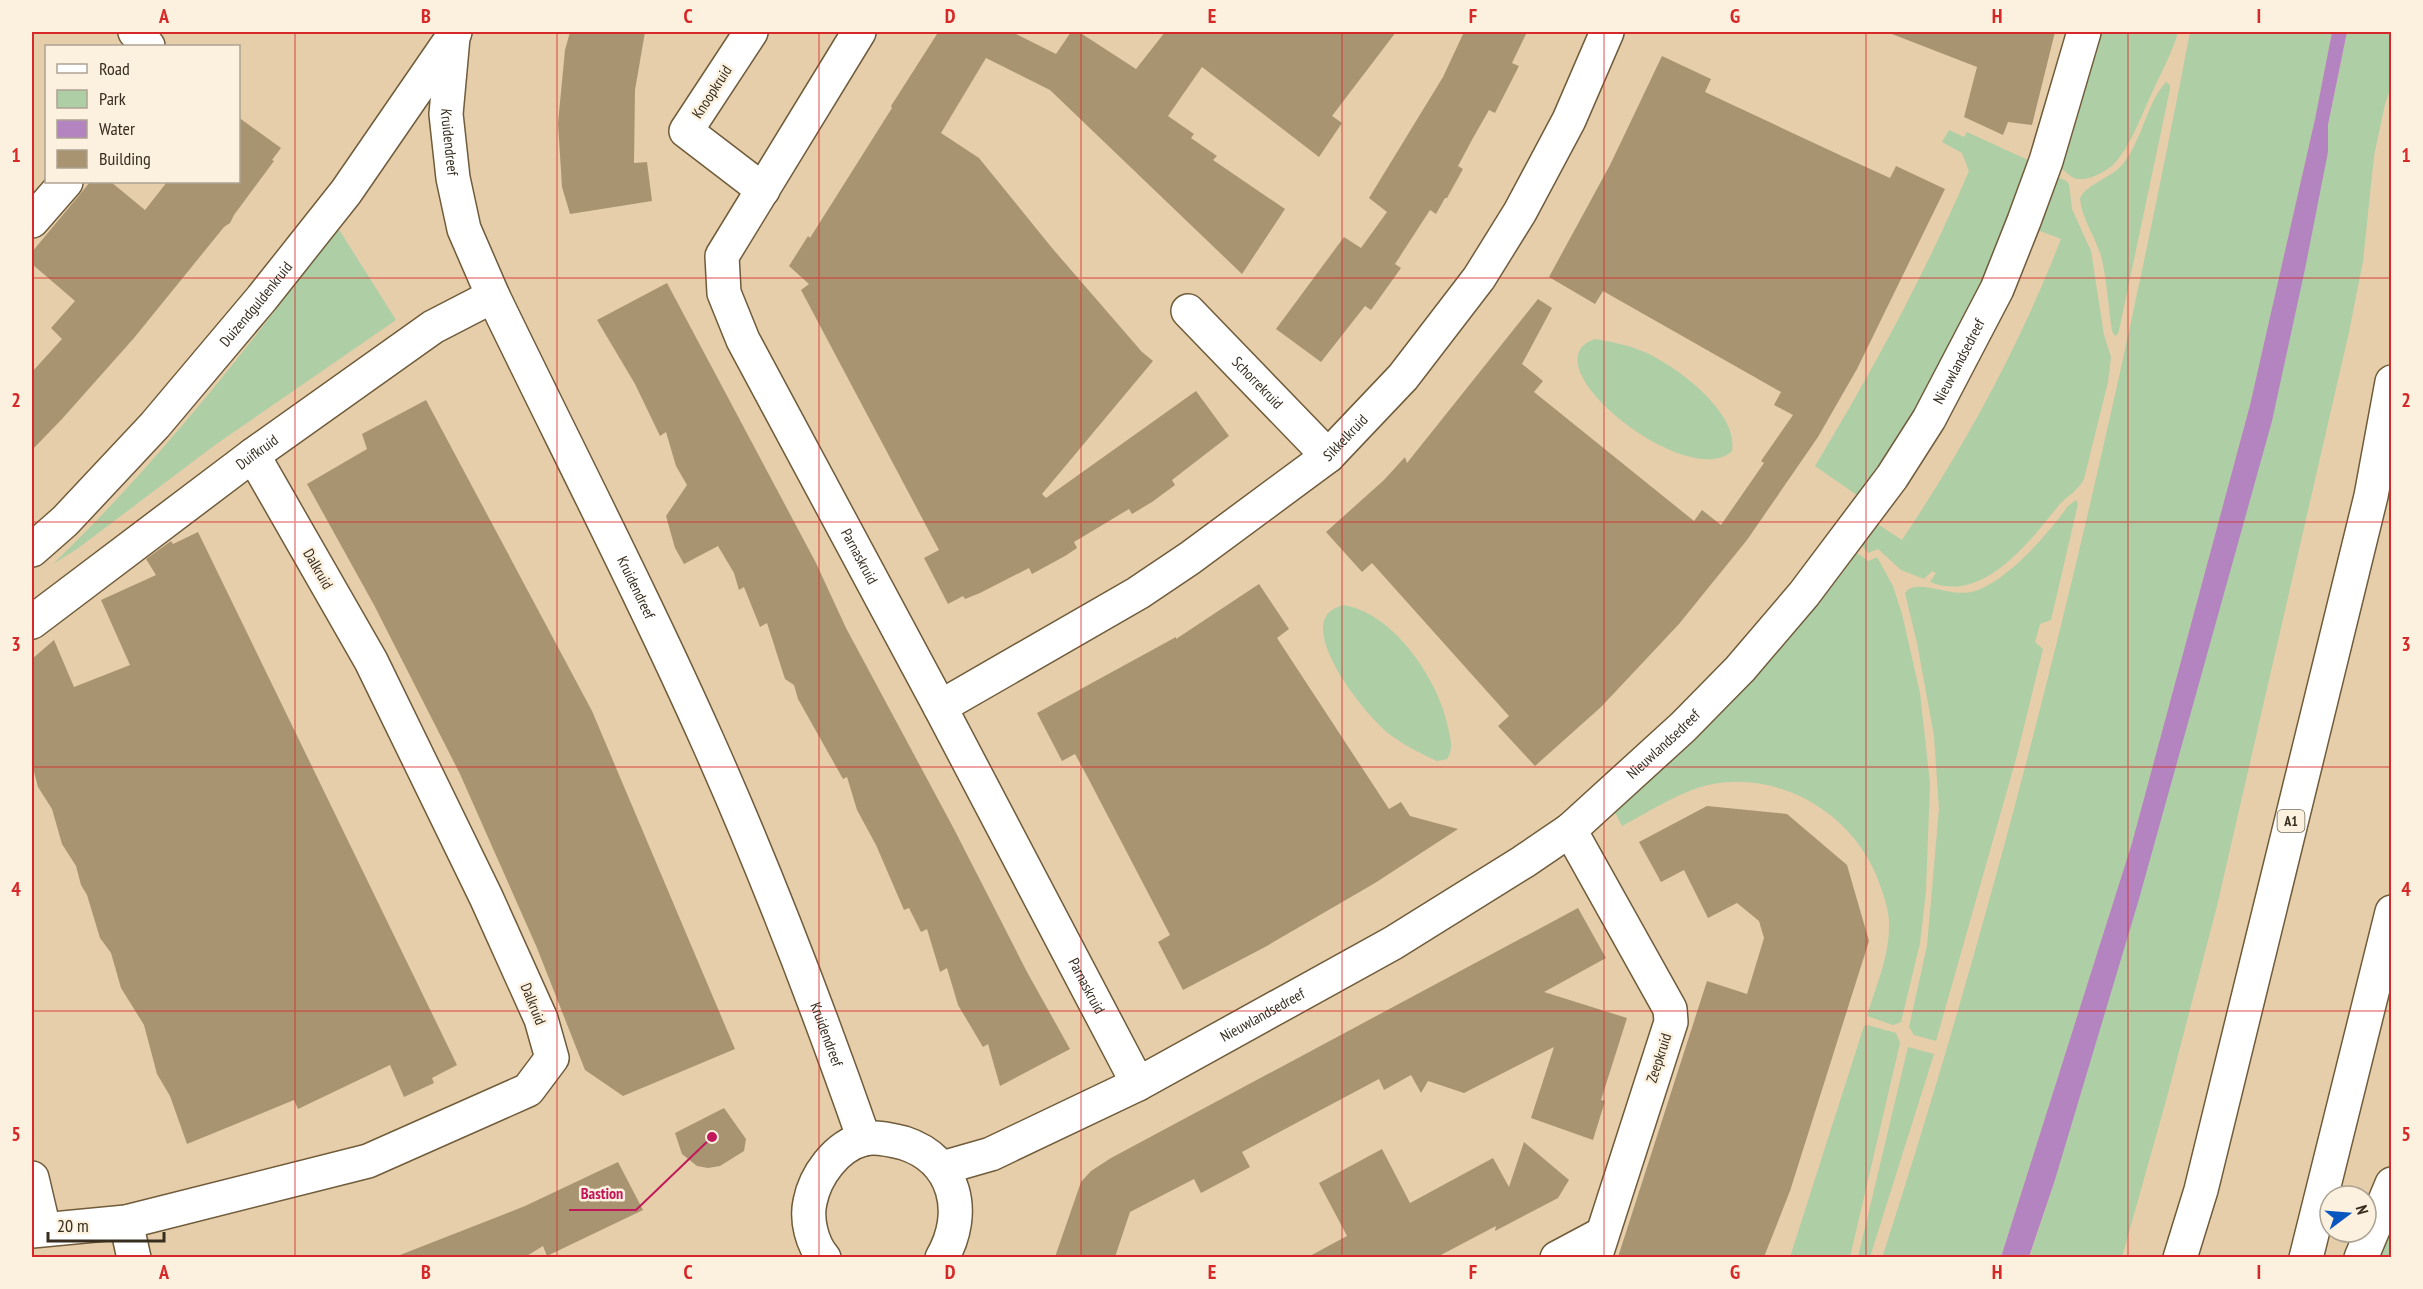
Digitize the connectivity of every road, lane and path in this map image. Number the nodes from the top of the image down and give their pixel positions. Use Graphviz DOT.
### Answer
graph roads {
  1 [pos="135,32"];
  2 [pos="751,32"];
  3 [pos="859,32"];
  4 [pos="1607,32"];
  5 [pos="2084,32"];
  6 [pos="454,34"];
  7 [pos="147,45"];
  8 [pos="65,183"];
  9 [pos="763,190"];
  10 [pos="32,220"];
  11 [pos="493,296"];
  12 [pos="1188,311"];
  13 [pos="2391,382"];
  14 [pos="253,455"];
  15 [pos="1328,456"];
  16 [pos="32,550"];
  17 [pos="32,622"];
  18 [pos="940,707"];
  19 [pos="1570,830"];
  20 [pos="2391,912"];
  21 [pos="1138,1084"];
  22 [pos="864,1139"];
  23 [pos="942,1168"];
  24 [pos="32,1178"];
  25 [pos="2391,1184"];
  26 [pos="126,1222"];
  27 [pos="38,1230"];
  28 [pos="1599,1246"];
  29 [pos="819,1256"];
  30 [pos="134,1257"];
  31 [pos="942,1257"];
  32 [pos="1557,1257"];
  33 [pos="2180,1257"];
  34 [pos="2306,1257"];
  35 [pos="2361,1257"];
  1 -- 7 [label="main road"];
  2 -- 9 [label="main road, Knoopkruid"];
  3 -- 9 [label="main road, Parnaskruid"];
  4 -- 15 [label="main road, Sikkelkruid"];
  5 -- 19 [label="main road, Nieuwlandsedreef"];
  6 -- 11 [label="main road, Kruidendreef"];
  6 -- 16 [label="main road, Duizendguldenkruid"];
  8 -- 10 [label="main road"];
  9 -- 18 [label="main road, Parnaskruid"];
  11 -- 14 [label="main road, Duifkruid"];
  11 -- 22 [label="main road, Kruidendreef"];
  12 -- 15 [label="main road, Schorrekruid"];
  13 -- 33 [label="main road, A1"];
  14 -- 17 [label="main road, Duifkruid"];
  14 -- 26 [label="main road, Dalkruid"];
  15 -- 18 [label="main road, Sikkelkruid"];
  18 -- 21 [label="main road, Parnaskruid"];
  19 -- 21 [label="main road, Nieuwlandsedreef"];
  19 -- 28 [label="main road, Zeepkruid"];
  20 -- 34 [label="main road"];
  21 -- 23 [label="main road, Nieuwlandsedreef"];
  22 -- 23 [label="main road"];
  22 -- 29 [label="main road"];
  23 -- 31 [label="main road"];
  24 -- 27 [label="main road"];
  25 -- 35 [label="main road"];
  26 -- 27 [label="main road, Dalkruid"];
  26 -- 30 [label="main road"];
  28 -- 32 [label="main road, Zeepkruid"];
}
